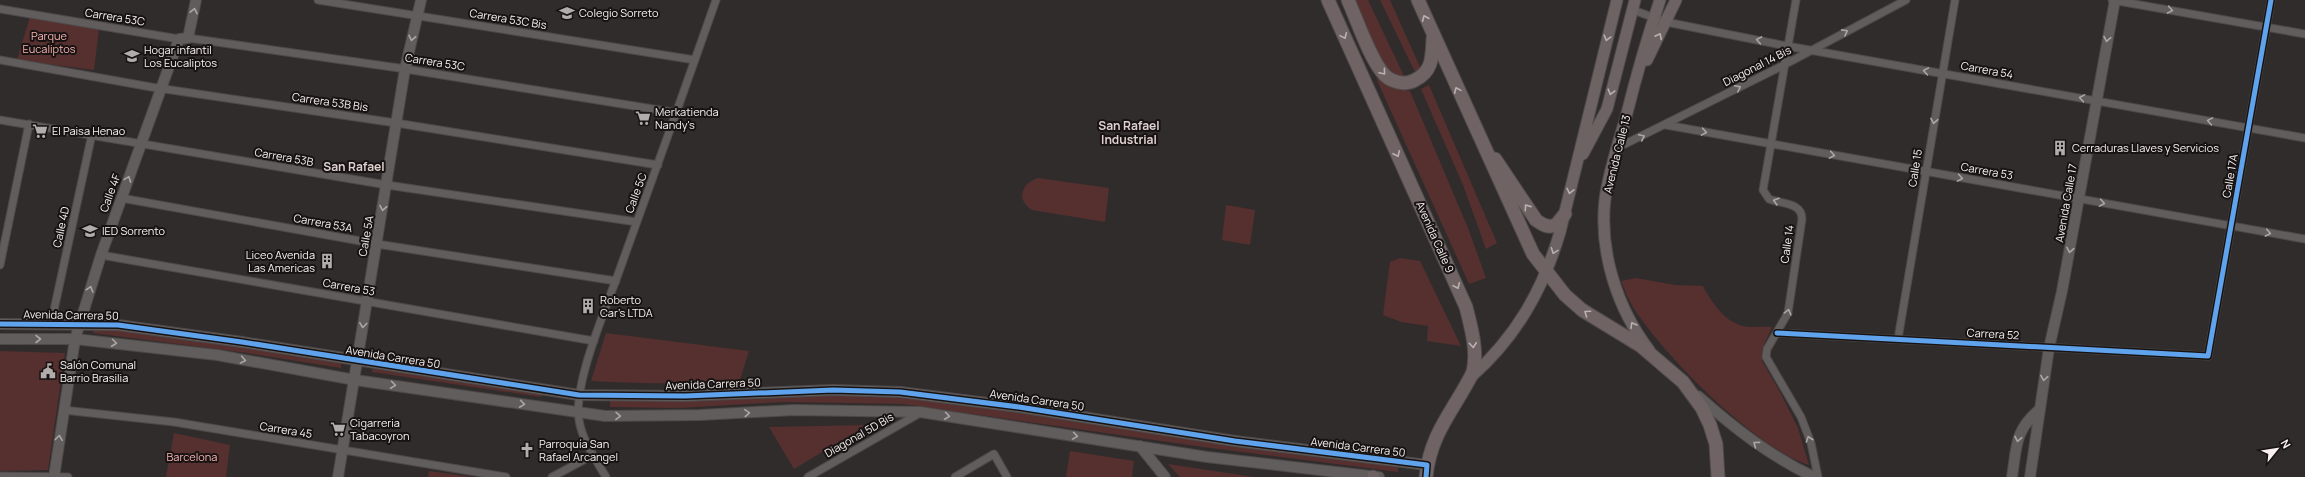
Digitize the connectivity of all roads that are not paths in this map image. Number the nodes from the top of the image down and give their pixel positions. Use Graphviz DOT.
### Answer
graph roads {
  1 [pos="196,0"];
  2 [pos="318,0"];
  3 [pos="421,0"];
  4 [pos="716,0"];
  5 [pos="1328,0"];
  6 [pos="1348,0"];
  7 [pos="1418,0"];
  8 [pos="1617,0"];
  9 [pos="1660,0"];
  10 [pos="1676,0"];
  11 [pos="1796,0"];
  12 [pos="1906,0"];
  13 [pos="1955,0"];
  14 [pos="2114,0"];
  15 [pos="2271,0"];
  16 [pos="1634,5"];
  17 [pos="0,9"];
  18 [pos="416,16"];
  19 [pos="1654,17"];
  20 [pos="1666,22"];
  21 [pos="2266,27"];
  22 [pos="2305,34"];
  23 [pos="1433,35"];
  24 [pos="184,39"];
  25 [pos="1787,46"];
  26 [pos="1811,50"];
  27 [pos="0,60"];
  28 [pos="695,60"];
  29 [pos="1784,65"];
  30 [pos="406,69"];
  31 [pos="1942,73"];
  32 [pos="1635,83"];
  33 [pos="161,88"];
  34 [pos="2096,101"];
  35 [pos="678,113"];
  36 [pos="0,120"];
  37 [pos="396,123"];
  38 [pos="29,124"];
  39 [pos="1666,125"];
  40 [pos="1473,126"];
  41 [pos="2248,128"];
  42 [pos="92,134"];
  43 [pos="2305,138"];
  44 [pos="141,143"];
  45 [pos="1770,144"];
  46 [pos="1617,148"];
  47 [pos="658,165"];
  48 [pos="1576,168"];
  49 [pos="1926,171"];
  50 [pos="387,185"];
  51 [pos="121,198"];
  52 [pos="2079,199"];
  53 [pos="1565,214"];
  54 [pos="637,222"];
  55 [pos="2231,226"];
  56 [pos="2305,240"];
  57 [pos="377,244"];
  58 [pos="101,255"];
  59 [pos="0,265"];
  60 [pos="1546,272"];
  61 [pos="616,281"];
  62 [pos="366,302"];
  63 [pos="80,323"];
  64 [pos="0,324"];
  65 [pos="51,324"];
  66 [pos="1778,332"];
  67 [pos="75,338"];
  68 [pos="0,339"];
  69 [pos="1898,339"];
  70 [pos="594,341"];
  71 [pos="2049,348"];
  72 [pos="2208,356"];
  73 [pos="1655,357"];
  74 [pos="358,361"];
  75 [pos="1471,377"];
  76 [pos="355,380"];
  77 [pos="1683,382"];
  78 [pos="579,395"];
  79 [pos="2040,409"];
  80 [pos="63,410"];
  81 [pos="579,412"];
  82 [pos="920,412"];
  83 [pos="1140,446"];
  84 [pos="342,451"];
  85 [pos="593,455"];
  86 [pos="1426,471"];
  87 [pos="0,476"];
  88 [pos="54,476"];
  89 [pos="68,477"];
  90 [pos="338,477"];
  91 [pos="506,477"];
  92 [pos="552,477"];
  93 [pos="606,477"];
  94 [pos="808,477"];
  95 [pos="955,477"];
  96 [pos="1007,477"];
  97 [pos="1165,477"];
  98 [pos="1375,477"];
  99 [pos="1712,477"];
  100 [pos="1718,477"];
  101 [pos="1814,477"];
  102 [pos="1818,477"];
  103 [pos="2012,477"];
  104 [pos="2030,477"];
  24 -- 1 [label="main road, Calle 4F, one-way"];
  2 -- 18 [label="street, Carrera 53C Bis"];
  3 -- 18 [label="main road, Calle 5A"];
  4 -- 28 [label="street, Calle 5C"];
  5 -- 75 [label="highway, Avenida Calle 9, one-way"];
  6 -- 23 [label="highway, one-way"];
  23 -- 7 [label="highway, one-way"];
  8 -- 48 [label="main road, Avenida Calle 13, one-way"];
  9 -- 19 [label="main road, Avenida Calle 13"];
  10 -- 20 [label="main road, Avenida Calle 13"];
  11 -- 25 [label="street, Calle 14"];
  26 -- 12 [label="street, Diagonal 14 Bis, one-way"];
  13 -- 31 [label="street, Calle 15"];
  14 -- 21 [label="street, one-way"];
  14 -- 34 [label="main road, Avenida Calle 17, one-way"];
  15 -- 21 [label="street, Calle 17A"];
  16 -- 19 [label="street, Carrera 54"];
  16 -- 48 [label="main road, Avenida Calle 13, one-way"];
  17 -- 24 [label="street, Carrera 53C"];
  18 -- 28 [label="street, Carrera 53C Bis"];
  18 -- 30 [label="main road, Calle 5A, one-way"];
  19 -- 20 [label="street, Carrera 54"];
  19 -- 32 [label="main road, Avenida Calle 13"];
  25 -- 20 [label="street, Carrera 54, one-way"];
  32 -- 20 [label="main road, Avenida Calle 13, one-way"];
  21 -- 22 [label="street"];
  21 -- 41 [label="street, Calle 17A"];
  40 -- 23 [label="highway, one-way"];
  24 -- 30 [label="street, Carrera 53C"];
  24 -- 33 [label="main road, Calle 4F"];
  25 -- 26 [label="street, Carrera 54"];
  25 -- 29 [label="street, Calle 14"];
  26 -- 29 [label="street, Diagonal 14 Bis"];
  31 -- 26 [label="street, Carrera 54, one-way"];
  27 -- 33 [label="street, Carrera 53B Bis"];
  28 -- 35 [label="street, Calle 5C"];
  39 -- 29 [label="street, Diagonal 14 Bis, one-way"];
  29 -- 45 [label="street, Calle 14"];
  30 -- 35 [label="street, Carrera 53C"];
  30 -- 37 [label="main road, Calle 5A"];
  34 -- 31 [label="street, Carrera 54, one-way"];
  31 -- 49 [label="street, Calle 15, one-way"];
  32 -- 46 [label="main road, Avenida Calle 13"];
  33 -- 37 [label="street, Carrera 53B Bis"];
  33 -- 44 [label="main road, Calle 4F"];
  41 -- 34 [label="street, Carrera 54, one-way"];
  34 -- 52 [label="main road, Avenida Calle 17"];
  35 -- 47 [label="street, Calle 5C"];
  36 -- 38 [label="street, Carrera 53B"];
  37 -- 47 [label="street, Carrera 53B Bis"];
  37 -- 50 [label="main road, Calle 5A"];
  38 -- 42 [label="street, Carrera 53B"];
  38 -- 59 [label="street"];
  39 -- 45 [label="street, Carrera 53, one-way"];
  46 -- 39 [label="street, Diagonal 14 Bis, one-way"];
  53 -- 40 [label="highway, one-way"];
  40 -- 60 [label="highway"];
  41 -- 43 [label="street, Carrera 54"];
  41 -- 55 [label="street, Calle 17A"];
  42 -- 44 [label="street, Carrera 53B"];
  42 -- 65 [label="street, Calle 4D"];
  44 -- 50 [label="street, Carrera 53B"];
  51 -- 44 [label="main road, Calle 4F, one-way"];
  45 -- 49 [label="street, Carrera 53, one-way"];
  66 -- 45 [label="street, Calle 14, one-way"];
  73 -- 46 [label="main road, Avenida Calle 13, one-way"];
  47 -- 54 [label="street, Calle 5C"];
  48 -- 53 [label="main road, Avenida Calle 13, one-way"];
  49 -- 52 [label="street, Carrera 53, one-way"];
  49 -- 69 [label="street, Calle 15"];
  50 -- 54 [label="street, Carrera 53B"];
  50 -- 57 [label="main road, Calle 5A, one-way"];
  51 -- 57 [label="street, Carrera 53A"];
  51 -- 58 [label="main road, Calle 4F"];
  52 -- 55 [label="street, Carrera 53, one-way"];
  52 -- 71 [label="main road, Avenida Calle 17, one-way"];
  53 -- 60 [label="main road, Avenida Calle 13, one-way"];
  54 -- 61 [label="street, Calle 5C"];
  55 -- 56 [label="street, Carrera 53, one-way"];
  55 -- 72 [label="street, Calle 17A"];
  57 -- 61 [label="street, Carrera 53A"];
  57 -- 62 [label="main road, Calle 5A"];
  58 -- 62 [label="street, Carrera 53"];
  63 -- 58 [label="main road, Calle 4F, one-way"];
  73 -- 60 [label="highway, one-way"];
  60 -- 75 [label="main road, Avenida Calle 13"];
  61 -- 70 [label="street, Calle 5C"];
  62 -- 70 [label="street, Carrera 53"];
  62 -- 74 [label="main road, Calle 5A, one-way"];
  63 -- 65 [label="main road, Avenida Carrera 50"];
  63 -- 67 [label="main road, Calle 4F"];
  63 -- 74 [label="main road, Avenida Carrera 50"];
  64 -- 65 [label="main road, Avenida Carrera 50"];
  66 -- 69 [label="street, Carrera 52"];
  102 -- 66 [label="street, Calle 14, one-way"];
  68 -- 67 [label="main road, one-way"];
  67 -- 76 [label="main road, one-way"];
  67 -- 80 [label="main road, Calle 4F"];
  69 -- 71 [label="street, Carrera 52"];
  70 -- 78 [label="street, Calle 5C"];
  71 -- 72 [label="street, Carrera 52"];
  71 -- 79 [label="main road, Avenida Calle 17, one-way"];
  73 -- 77 [label="highway"];
  73 -- 99 [label="highway"];
  74 -- 76 [label="main road, Calle 5A"];
  74 -- 78 [label="main road, Avenida Carrera 50"];
  75 -- 86 [label="highway, Avenida Calle 9"];
  76 -- 81 [label="main road, one-way"];
  76 -- 84 [label="main road, Calle 5A"];
  77 -- 100 [label="highway"];
  101 -- 77 [label="main road, one-way"];
  78 -- 81 [label="street, Calle 5C"];
  78 -- 86 [label="main road, Avenida Carrera 50"];
  79 -- 103 [label="main road, one-way"];
  79 -- 104 [label="main road, Avenida Calle 17"];
  80 -- 84 [label="street, Carrera 45"];
  88 -- 80 [label="main road, Calle 4F, one-way"];
  81 -- 82 [label="main road, one-way"];
  81 -- 85 [label="street, Calle 5C"];
  82 -- 83 [label="main road, one-way"];
  82 -- 94 [label="street, Diagonal 5D Bis"];
  83 -- 97 [label="main road"];
  83 -- 98 [label="main road"];
  84 -- 90 [label="main road, Calle 5A"];
  84 -- 91 [label="street, Carrera 45"];
  85 -- 92 [label="street"];
  85 -- 93 [label="street, Calle 5C"];
  87 -- 88 [label="street"];
  88 -- 89 [label="street"];
  95 -- 96 [label="street"];
}
